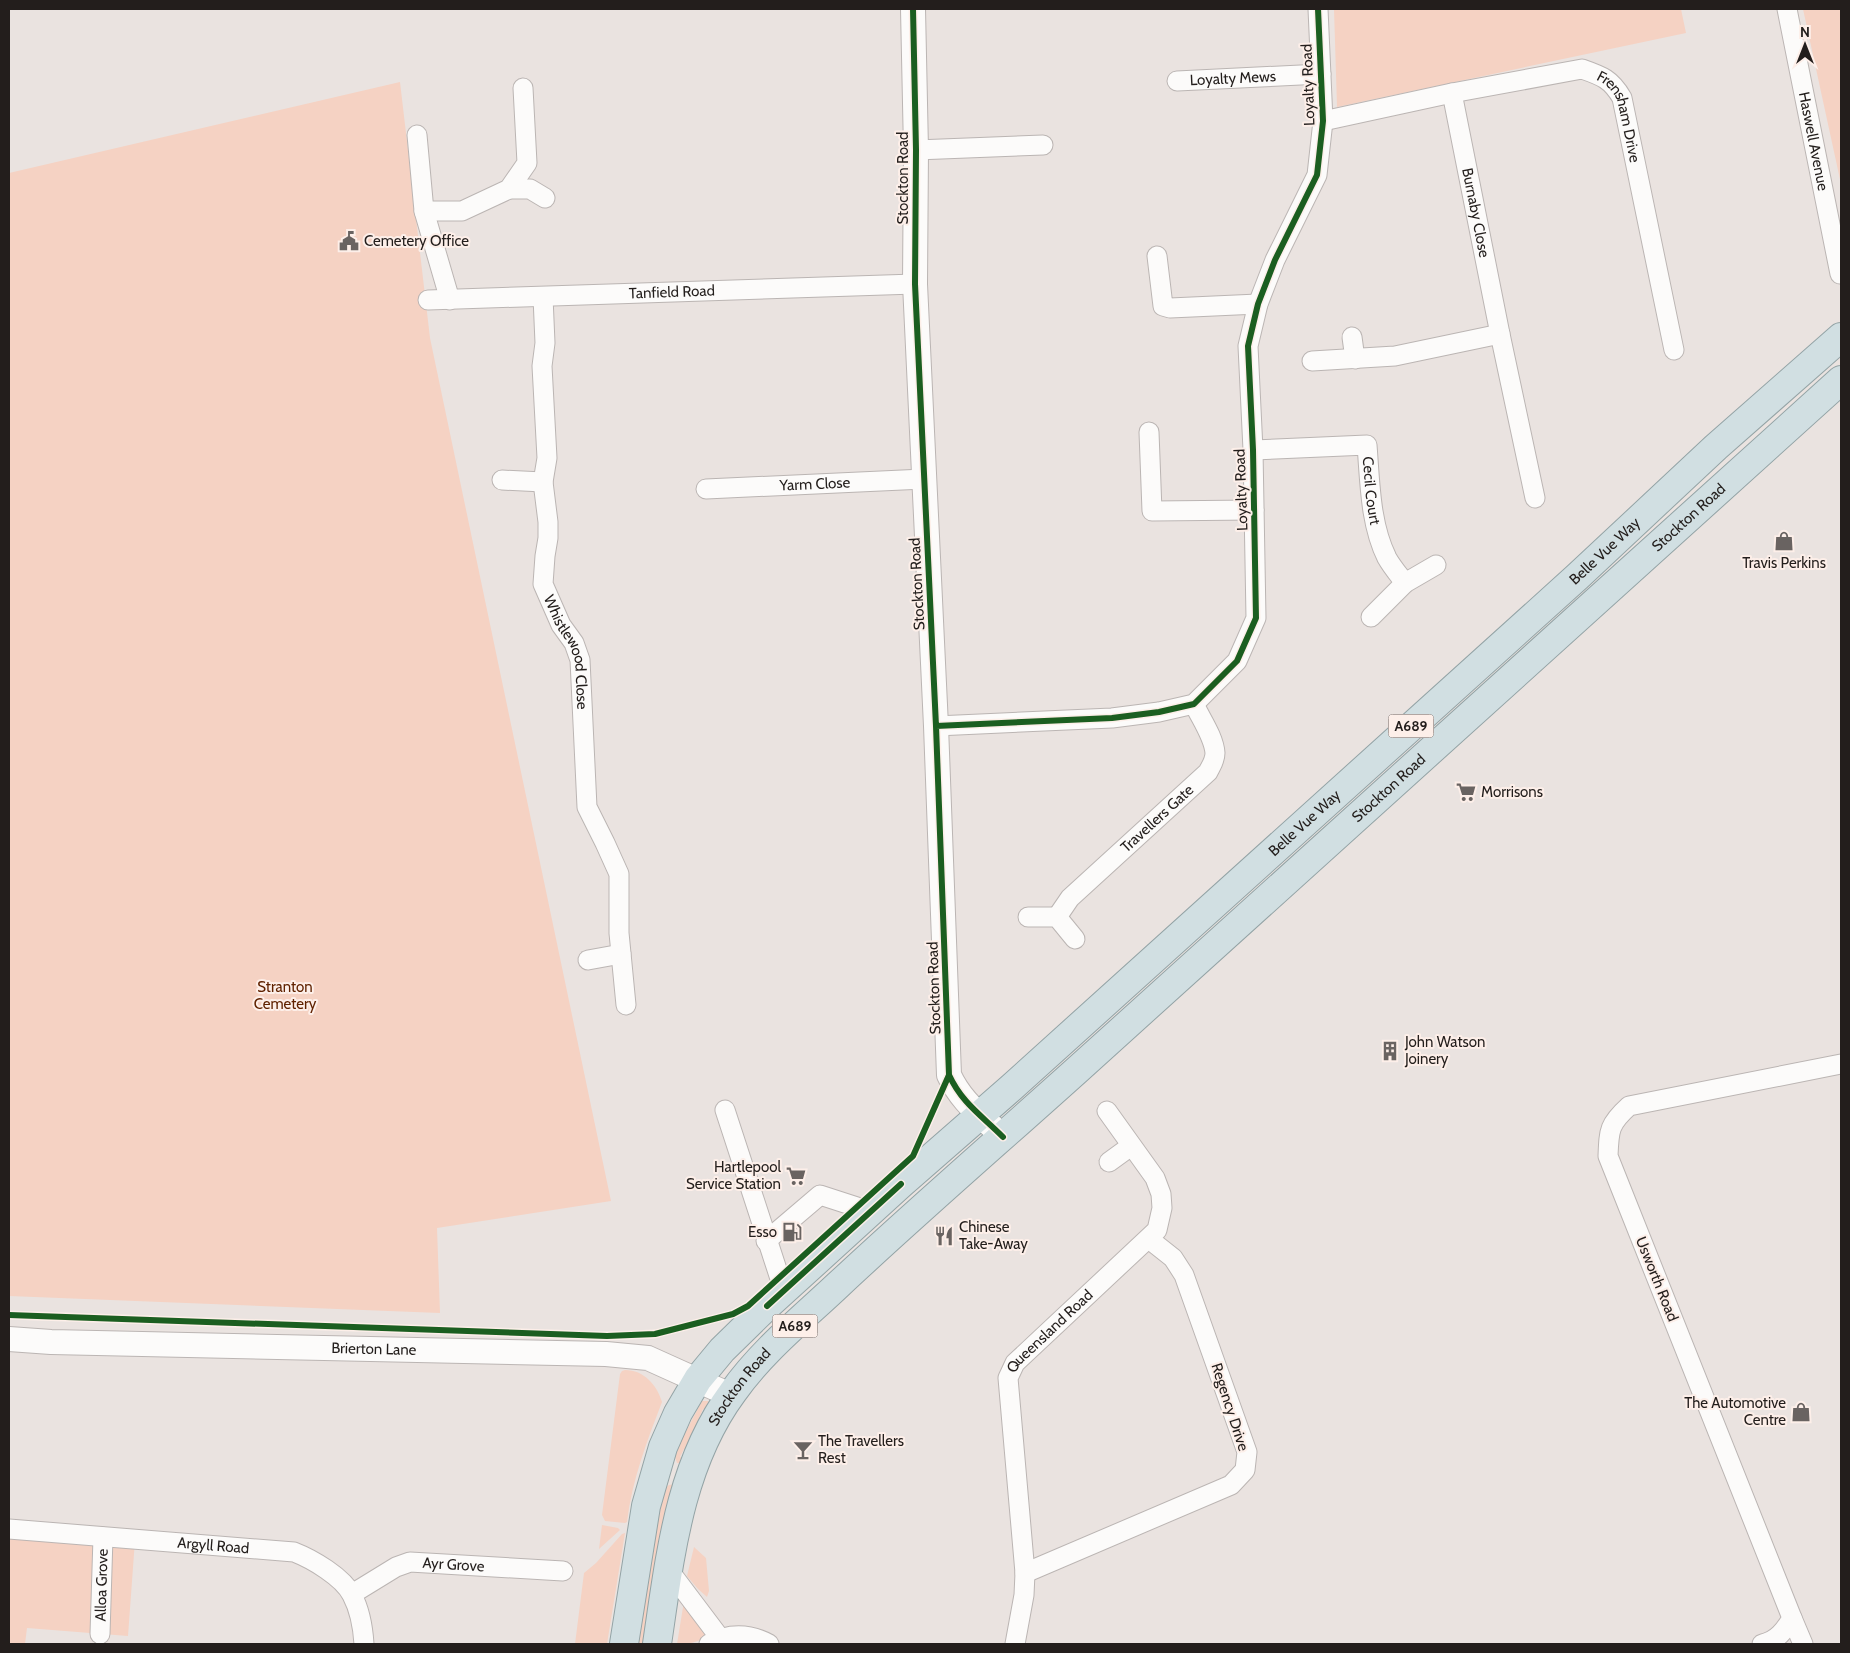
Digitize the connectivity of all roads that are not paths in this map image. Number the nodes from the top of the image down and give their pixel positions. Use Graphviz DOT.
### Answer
graph roads {
  1 [pos="913,9"];
  2 [pos="1318,9"];
  3 [pos="1788,9"];
  4 [pos="1321,74"];
  5 [pos="1177,81"];
  6 [pos="522,88"];
  7 [pos="1452,93"];
  8 [pos="1323,121"];
  9 [pos="417,135"];
  10 [pos="1043,145"];
  11 [pos="916,150"];
  12 [pos="509,188"];
  13 [pos="545,198"];
  14 [pos="424,211"];
  15 [pos="1157,256"];
  16 [pos="1840,274"];
  17 [pos="915,284"];
  18 [pos="543,297"];
  19 [pos="428,300"];
  20 [pos="450,300"];
  21 [pos="1258,304"];
  22 [pos="1500,334"];
  23 [pos="1352,337"];
  24 [pos="1841,337"];
  25 [pos="1674,350"];
  26 [pos="1355,359"];
  27 [pos="1312,361"];
  28 [pos="1841,380"];
  29 [pos="1148,432"];
  30 [pos="1253,450"];
  31 [pos="924,479"];
  32 [pos="502,480"];
  33 [pos="543,482"];
  34 [pos="706,489"];
  35 [pos="1535,498"];
  36 [pos="1254,510"];
  37 [pos="1436,565"];
  38 [pos="1404,583"];
  39 [pos="1371,617"];
  40 [pos="1194,704"];
  41 [pos="936,726"];
  42 [pos="1028,918"];
  43 [pos="1057,918"];
  44 [pos="1075,938"];
  45 [pos="621,954"];
  46 [pos="588,960"];
  47 [pos="626,1005"];
  48 [pos="1841,1064"];
  49 [pos="725,1110"];
  50 [pos="1107,1111"];
  51 [pos="981,1115"];
  52 [pos="1003,1136"];
  53 [pos="1131,1146"];
  54 [pos="1109,1162"];
  55 [pos="874,1210"];
  56 [pos="1148,1239"];
  57 [pos="766,1241"];
  58 [pos="775,1299"];
  59 [pos="9,1339"];
  60 [pos="698,1379"];
  61 [pos="730,1395"];
  62 [pos="9,1529"];
  63 [pos="103,1537"];
  64 [pos="668,1569"];
  65 [pos="563,1571"];
  66 [pos="1025,1573"];
  67 [pos="352,1594"];
  68 [pos="1792,1618"];
  69 [pos="100,1634"];
  70 [pos="715,1641"];
  71 [pos="364,1644"];
  72 [pos="624,1644"];
  73 [pos="656,1644"];
  74 [pos="768,1644"];
  75 [pos="1015,1644"];
  76 [pos="1762,1644"];
  77 [pos="1803,1644"];
  1 -- 11 [label="street, Stockton Road"];
  2 -- 4 [label="street, Loyalty Road"];
  3 -- 16 [label="street, Haswell Avenue"];
  4 -- 5 [label="street, Loyalty Mews"];
  4 -- 8 [label="street, Loyalty Road"];
  6 -- 12 [label="street"];
  7 -- 8 [label="street, Frensham Drive"];
  7 -- 22 [label="street, Burnaby Close"];
  7 -- 25 [label="street, Frensham Drive"];
  8 -- 21 [label="street, Loyalty Road"];
  9 -- 14 [label="street"];
  10 -- 11 [label="street"];
  11 -- 17 [label="street, Stockton Road"];
  12 -- 13 [label="street"];
  12 -- 14 [label="street"];
  14 -- 20 [label="street"];
  15 -- 21 [label="street"];
  17 -- 18 [label="street, Tanfield Road"];
  17 -- 31 [label="street, Stockton Road"];
  18 -- 20 [label="street, Tanfield Road"];
  18 -- 33 [label="street, Whistlewood Close"];
  19 -- 20 [label="street, Tanfield Road"];
  21 -- 30 [label="street, Loyalty Road"];
  22 -- 26 [label="street"];
  22 -- 35 [label="street, Burnaby Close"];
  23 -- 26 [label="street"];
  24 -- 51 [label="highway, Belle Vue Way / A689"];
  26 -- 27 [label="street"];
  28 -- 52 [label="highway, Stockton Road / A689"];
  29 -- 36 [label="street"];
  30 -- 36 [label="street, Loyalty Road"];
  30 -- 38 [label="street, Cecil Court"];
  31 -- 34 [label="street, Yarm Close"];
  31 -- 41 [label="street, Stockton Road"];
  32 -- 33 [label="street"];
  33 -- 45 [label="street, Whistlewood Close"];
  36 -- 40 [label="street, Loyalty Road"];
  37 -- 38 [label="street"];
  38 -- 39 [label="street"];
  40 -- 41 [label="street"];
  40 -- 43 [label="street, Travellers Gate"];
  41 -- 51 [label="street, Stockton Road"];
  42 -- 43 [label="street"];
  43 -- 44 [label="street"];
  45 -- 46 [label="street"];
  45 -- 47 [label="street, Whistlewood Close"];
  48 -- 68 [label="street, Usworth Road"];
  49 -- 57 [label="street"];
  50 -- 53 [label="street, Queensland Road"];
  51 -- 52 [label="street, Stockton Road"];
  51 -- 55 [label="highway, Belle Vue Way / A689"];
  52 -- 61 [label="highway, Stockton Road / A689"];
  53 -- 54 [label="street"];
  53 -- 56 [label="street, Queensland Road"];
  55 -- 57 [label="street"];
  55 -- 58 [label="highway, Belle Vue Way / A689"];
  56 -- 66 [label="street, Queensland Road"];
  56 -- 66 [label="street, Regency Drive"];
  57 -- 58 [label="street"];
  58 -- 60 [label="highway, A689"];
  59 -- 60 [label="street, Brierton Lane"];
  60 -- 61 [label="street, Brierton Lane"];
  60 -- 72 [label="highway, A689"];
  61 -- 64 [label="highway, Stockton Road / A689"];
  62 -- 63 [label="street, Argyll Road"];
  63 -- 67 [label="street, Argyll Road"];
  63 -- 69 [label="street, Alloa Grove"];
  64 -- 70 [label="street"];
  64 -- 73 [label="highway, Stockton Road / A689"];
  65 -- 67 [label="street, Ayr Grove"];
  66 -- 75 [label="street, Queensland Road"];
  67 -- 71 [label="street, Argyll Road"];
  68 -- 76 [label="street"];
  68 -- 77 [label="street, Usworth Road"];
  70 -- 74 [label="street"];
}
